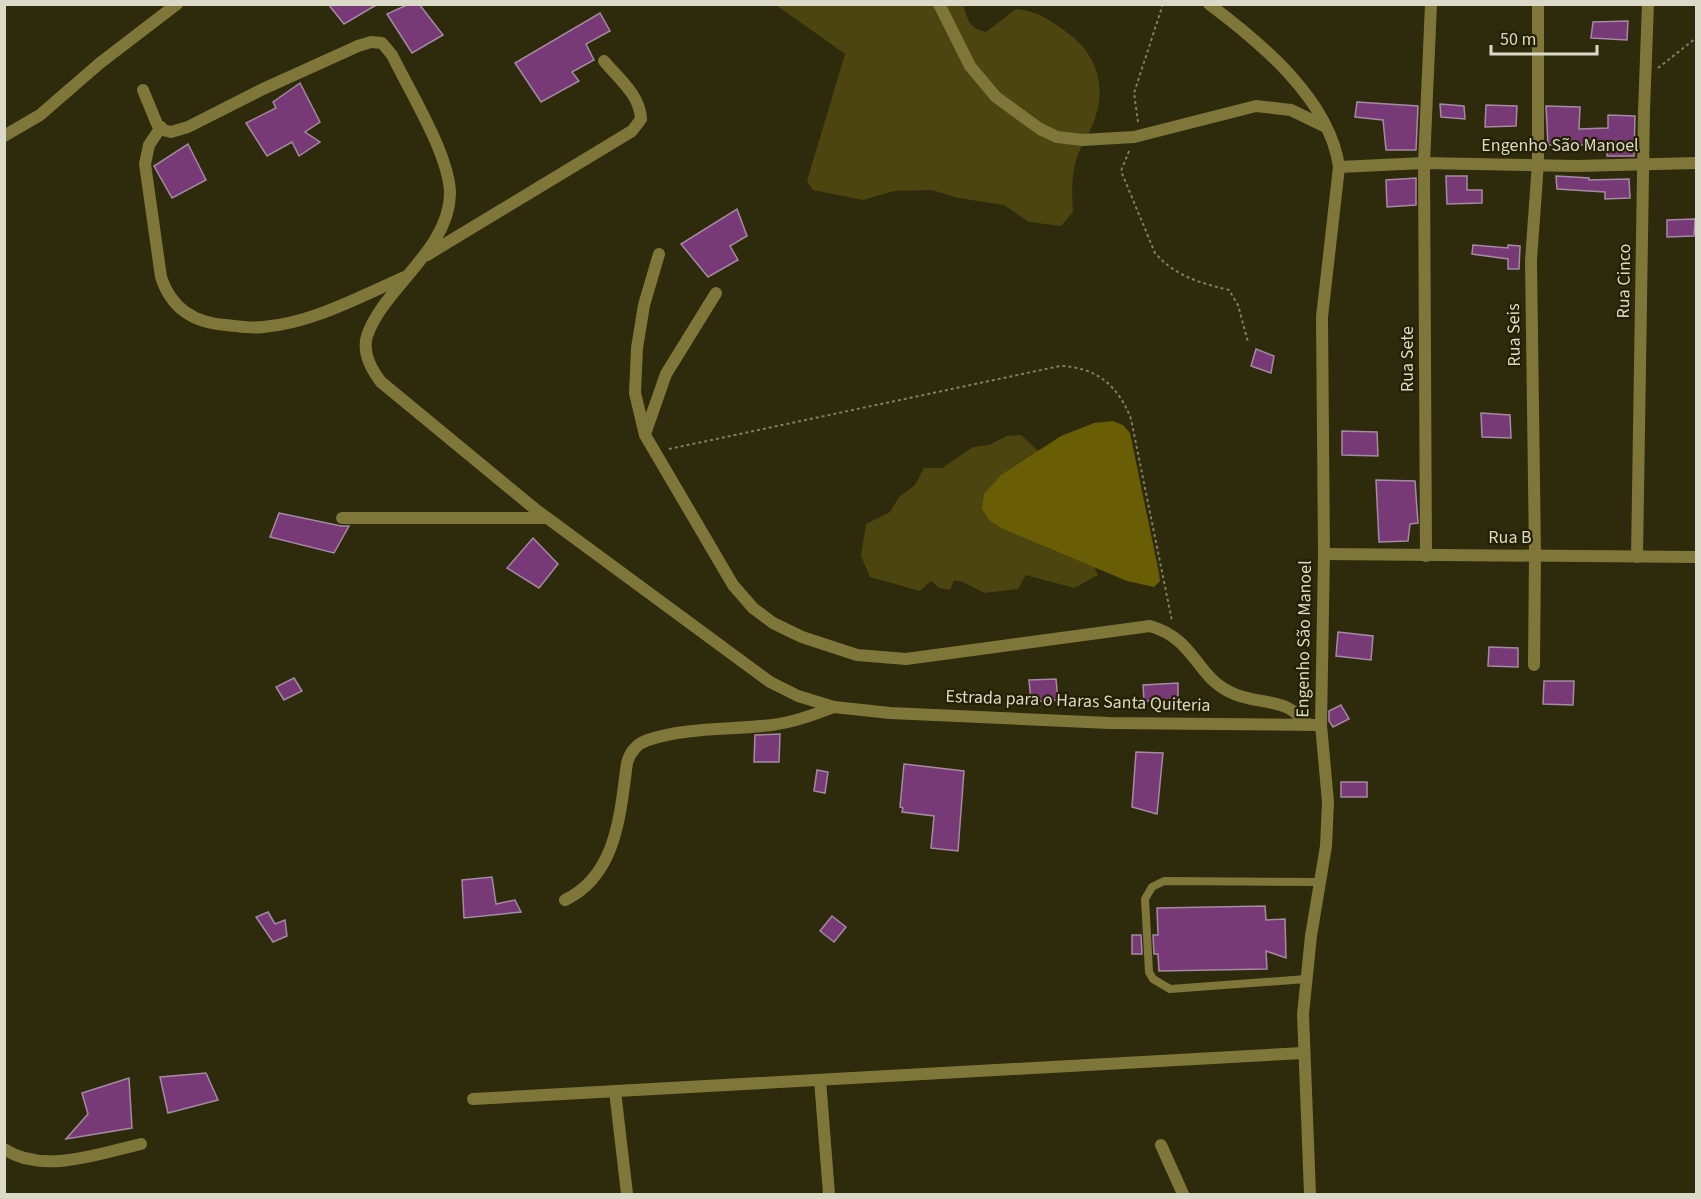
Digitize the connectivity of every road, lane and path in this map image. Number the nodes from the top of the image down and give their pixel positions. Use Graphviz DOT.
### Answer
graph roads {
  1 [pos="177,4"];
  2 [pos="939,4"];
  3 [pos="1163,4"];
  4 [pos="1209,4"];
  5 [pos="1431,4"];
  6 [pos="1538,4"];
  7 [pos="1648,4"];
  8 [pos="1696,38"];
  9 [pos="604,62"];
  10 [pos="1645,79"];
  11 [pos="142,90"];
  12 [pos="1325,126"];
  13 [pos="161,128"];
  14 [pos="4,136"];
  15 [pos="1134,137"];
  16 [pos="1424,163"];
  17 [pos="1538,163"];
  18 [pos="1644,163"];
  19 [pos="1696,163"];
  20 [pos="1339,167"];
  21 [pos="659,254"];
  22 [pos="421,259"];
  23 [pos="408,276"];
  24 [pos="716,293"];
  25 [pos="1248,342"];
  26 [pos="645,435"];
  27 [pos="654,452"];
  28 [pos="342,518"];
  29 [pos="546,518"];
  30 [pos="1324,554"];
  31 [pos="1535,555"];
  32 [pos="1426,556"];
  33 [pos="1637,557"];
  34 [pos="1696,557"];
  35 [pos="1175,636"];
  36 [pos="1534,666"];
  37 [pos="834,707"];
  38 [pos="1315,725"];
  39 [pos="1320,882"];
  40 [pos="565,900"];
  41 [pos="1306,979"];
  42 [pos="1303,1053"];
  43 [pos="820,1080"];
  44 [pos="615,1091"];
  45 [pos="473,1099"];
  46 [pos="141,1144"];
  47 [pos="1161,1145"];
  48 [pos="4,1149"];
  49 [pos="627,1194"];
  50 [pos="829,1194"];
  51 [pos="1183,1194"];
  52 [pos="1310,1194"];
  1 -- 14 [label="street"];
  2 -- 15 [label="street"];
  3 -- 15 [label="path"];
  4 -- 12 [label="street"];
  5 -- 16 [label="street"];
  6 -- 17 [label="street, Rua Seis"];
  7 -- 10 [label="street, Rua Cinco"];
  8 -- 10 [label="path"];
  9 -- 22 [label="street"];
  10 -- 18 [label="street, Rua Cinco"];
  11 -- 13 [label="street"];
  12 -- 15 [label="street"];
  12 -- 20 [label="street"];
  13 -- 22 [label="street"];
  13 -- 23 [label="street"];
  15 -- 25 [label="path"];
  16 -- 17 [label="street, Engenho São Manoel"];
  16 -- 20 [label="street, Engenho São Manoel"];
  16 -- 32 [label="street, Rua Sete"];
  17 -- 18 [label="street, Engenho São Manoel"];
  17 -- 31 [label="street, Rua Seis"];
  18 -- 19 [label="street, Engenho São Manoel"];
  18 -- 33 [label="street, Rua Cinco"];
  20 -- 30 [label="street, Engenho São Manoel"];
  21 -- 26 [label="street"];
  22 -- 23 [label="street"];
  23 -- 29 [label="street"];
  24 -- 26 [label="street"];
  26 -- 27 [label="street"];
  27 -- 35 [label="street"];
  27 -- 35 [label="path"];
  28 -- 29 [label="street"];
  29 -- 37 [label="street"];
  30 -- 32 [label="street, Rua B"];
  30 -- 38 [label="street, Engenho São Manoel"];
  31 -- 32 [label="street, Rua B"];
  31 -- 33 [label="street, Rua B"];
  31 -- 36 [label="street, Rua Seis"];
  33 -- 34 [label="street, Rua B"];
  35 -- 38 [label="street"];
  37 -- 38 [label="street, Estrada para o Haras Santa Quiteria"];
  37 -- 40 [label="street"];
  38 -- 39 [label="street, Engenho São Manoel"];
  39 -- 41 [label="street, Engenho São Manoel"];
  39 -- 41 [label="lane"];
  41 -- 42 [label="street, Engenho São Manoel"];
  42 -- 43 [label="street"];
  42 -- 52 [label="street, Engenho São Manoel"];
  43 -- 44 [label="street"];
  43 -- 50 [label="street"];
  44 -- 45 [label="street"];
  44 -- 49 [label="street"];
  46 -- 48 [label="street"];
  47 -- 51 [label="street"];
}
